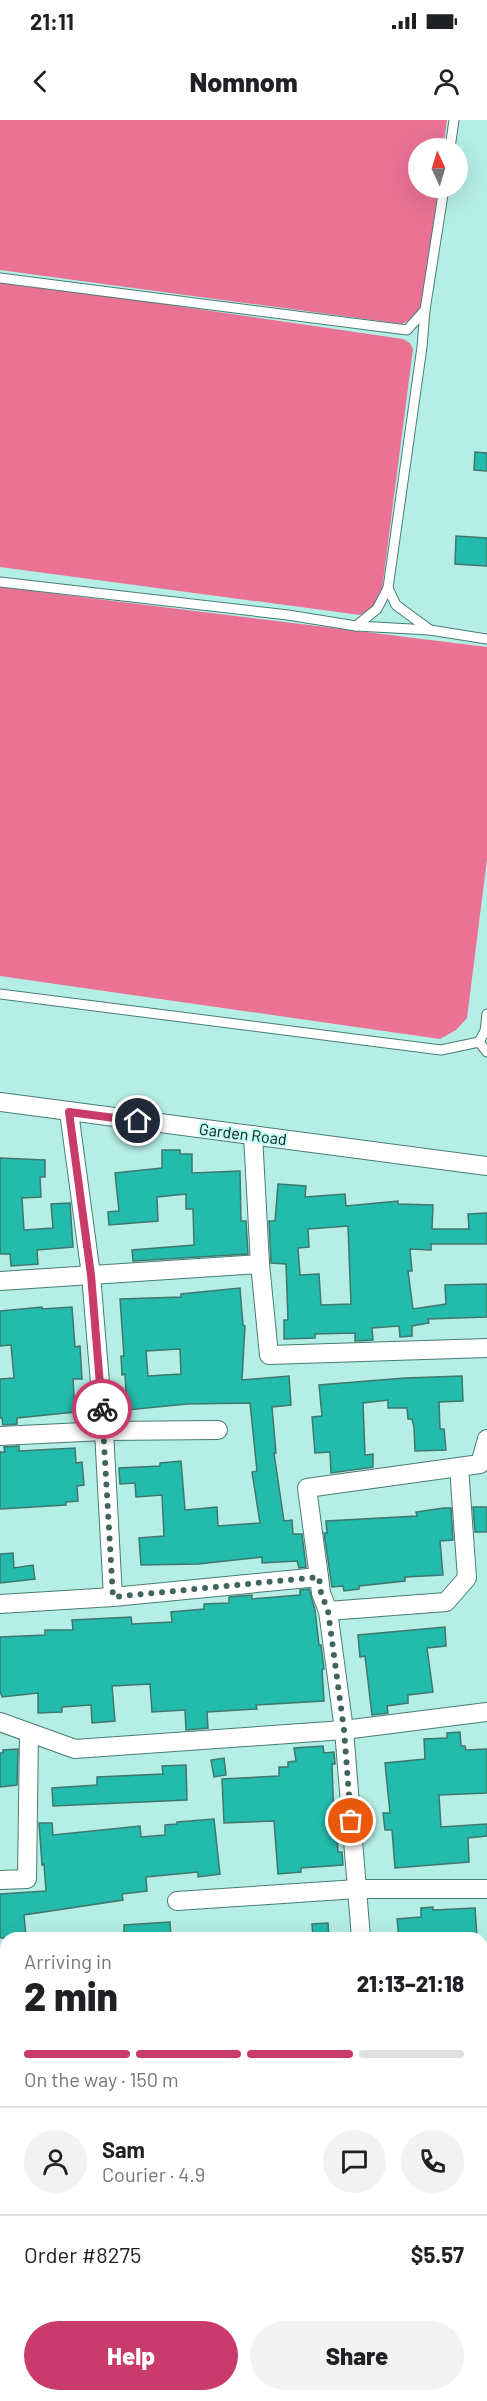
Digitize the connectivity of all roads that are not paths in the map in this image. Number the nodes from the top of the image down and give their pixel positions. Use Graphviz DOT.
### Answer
graph roads {
  1 [pos="454,120"];
  2 [pos="451,138"];
  3 [pos="442,198"];
  4 [pos="0,278"];
  5 [pos="425,310"];
  6 [pos="406,330"];
  7 [pos="422,346"];
  8 [pos="0,582"];
  9 [pos="388,588"];
  10 [pos="356,626"];
  11 [pos="430,630"];
  12 [pos="487,639"];
  13 [pos="0,994"];
  14 [pos="487,1014"];
  15 [pos="479,1042"];
  16 [pos="487,1052"];
  17 [pos="0,1102"];
  18 [pos="69,1112"];
  19 [pos="253,1135"];
  20 [pos="487,1166"];
  21 [pos="260,1264"];
  22 [pos="91,1275"];
  23 [pos="0,1281"];
  24 [pos="487,1348"];
  25 [pos="218,1430"];
  26 [pos="104,1431"];
  27 [pos="0,1436"];
  28 [pos="487,1439"];
  29 [pos="484,1466"];
  30 [pos="459,1467"];
  31 [pos="319,1577"];
  32 [pos="113,1597"];
  33 [pos="0,1604"];
  34 [pos="328,1611"];
  35 [pos="487,1712"];
  36 [pos="0,1722"];
  37 [pos="344,1730"];
  38 [pos="29,1734"];
  39 [pos="0,1880"];
  40 [pos="357,1889"];
  41 [pos="487,1889"];
  42 [pos="177,1901"];
  43 [pos="361,1932"];
  1 -- 2 [label="lane"];
  3 -- 5 [label="lane"];
  4 -- 6 [label="lane"];
  5 -- 6 [label="lane"];
  5 -- 7 [label="lane"];
  6 -- 7 [label="lane"];
  7 -- 9 [label="lane"];
  8 -- 10 [label="lane"];
  9 -- 10 [label="lane"];
  9 -- 11 [label="lane"];
  10 -- 11 [label="lane"];
  11 -- 12 [label="lane"];
  13 -- 15 [label="lane"];
  14 -- 15 [label="lane"];
  15 -- 16 [label="lane"];
  17 -- 18 [label="street, Garden Road"];
  18 -- 19 [label="street, Garden Road"];
  18 -- 22 [label="street"];
  19 -- 20 [label="street, Garden Road"];
  19 -- 21 [label="street"];
  21 -- 22 [label="street"];
  21 -- 24 [label="street"];
  22 -- 23 [label="street"];
  22 -- 26 [label="street"];
  25 -- 26 [label="street"];
  26 -- 27 [label="street"];
  26 -- 32 [label="street"];
  28 -- 29 [label="street"];
  29 -- 30 [label="street"];
  30 -- 31 [label="street"];
  30 -- 34 [label="street"];
  31 -- 32 [label="street"];
  31 -- 34 [label="street"];
  32 -- 33 [label="street"];
  34 -- 37 [label="street"];
  35 -- 37 [label="street"];
  36 -- 38 [label="street"];
  37 -- 38 [label="street"];
  37 -- 40 [label="street"];
  38 -- 39 [label="street"];
  40 -- 41 [label="street"];
  40 -- 42 [label="street"];
  40 -- 43 [label="street"];
}
